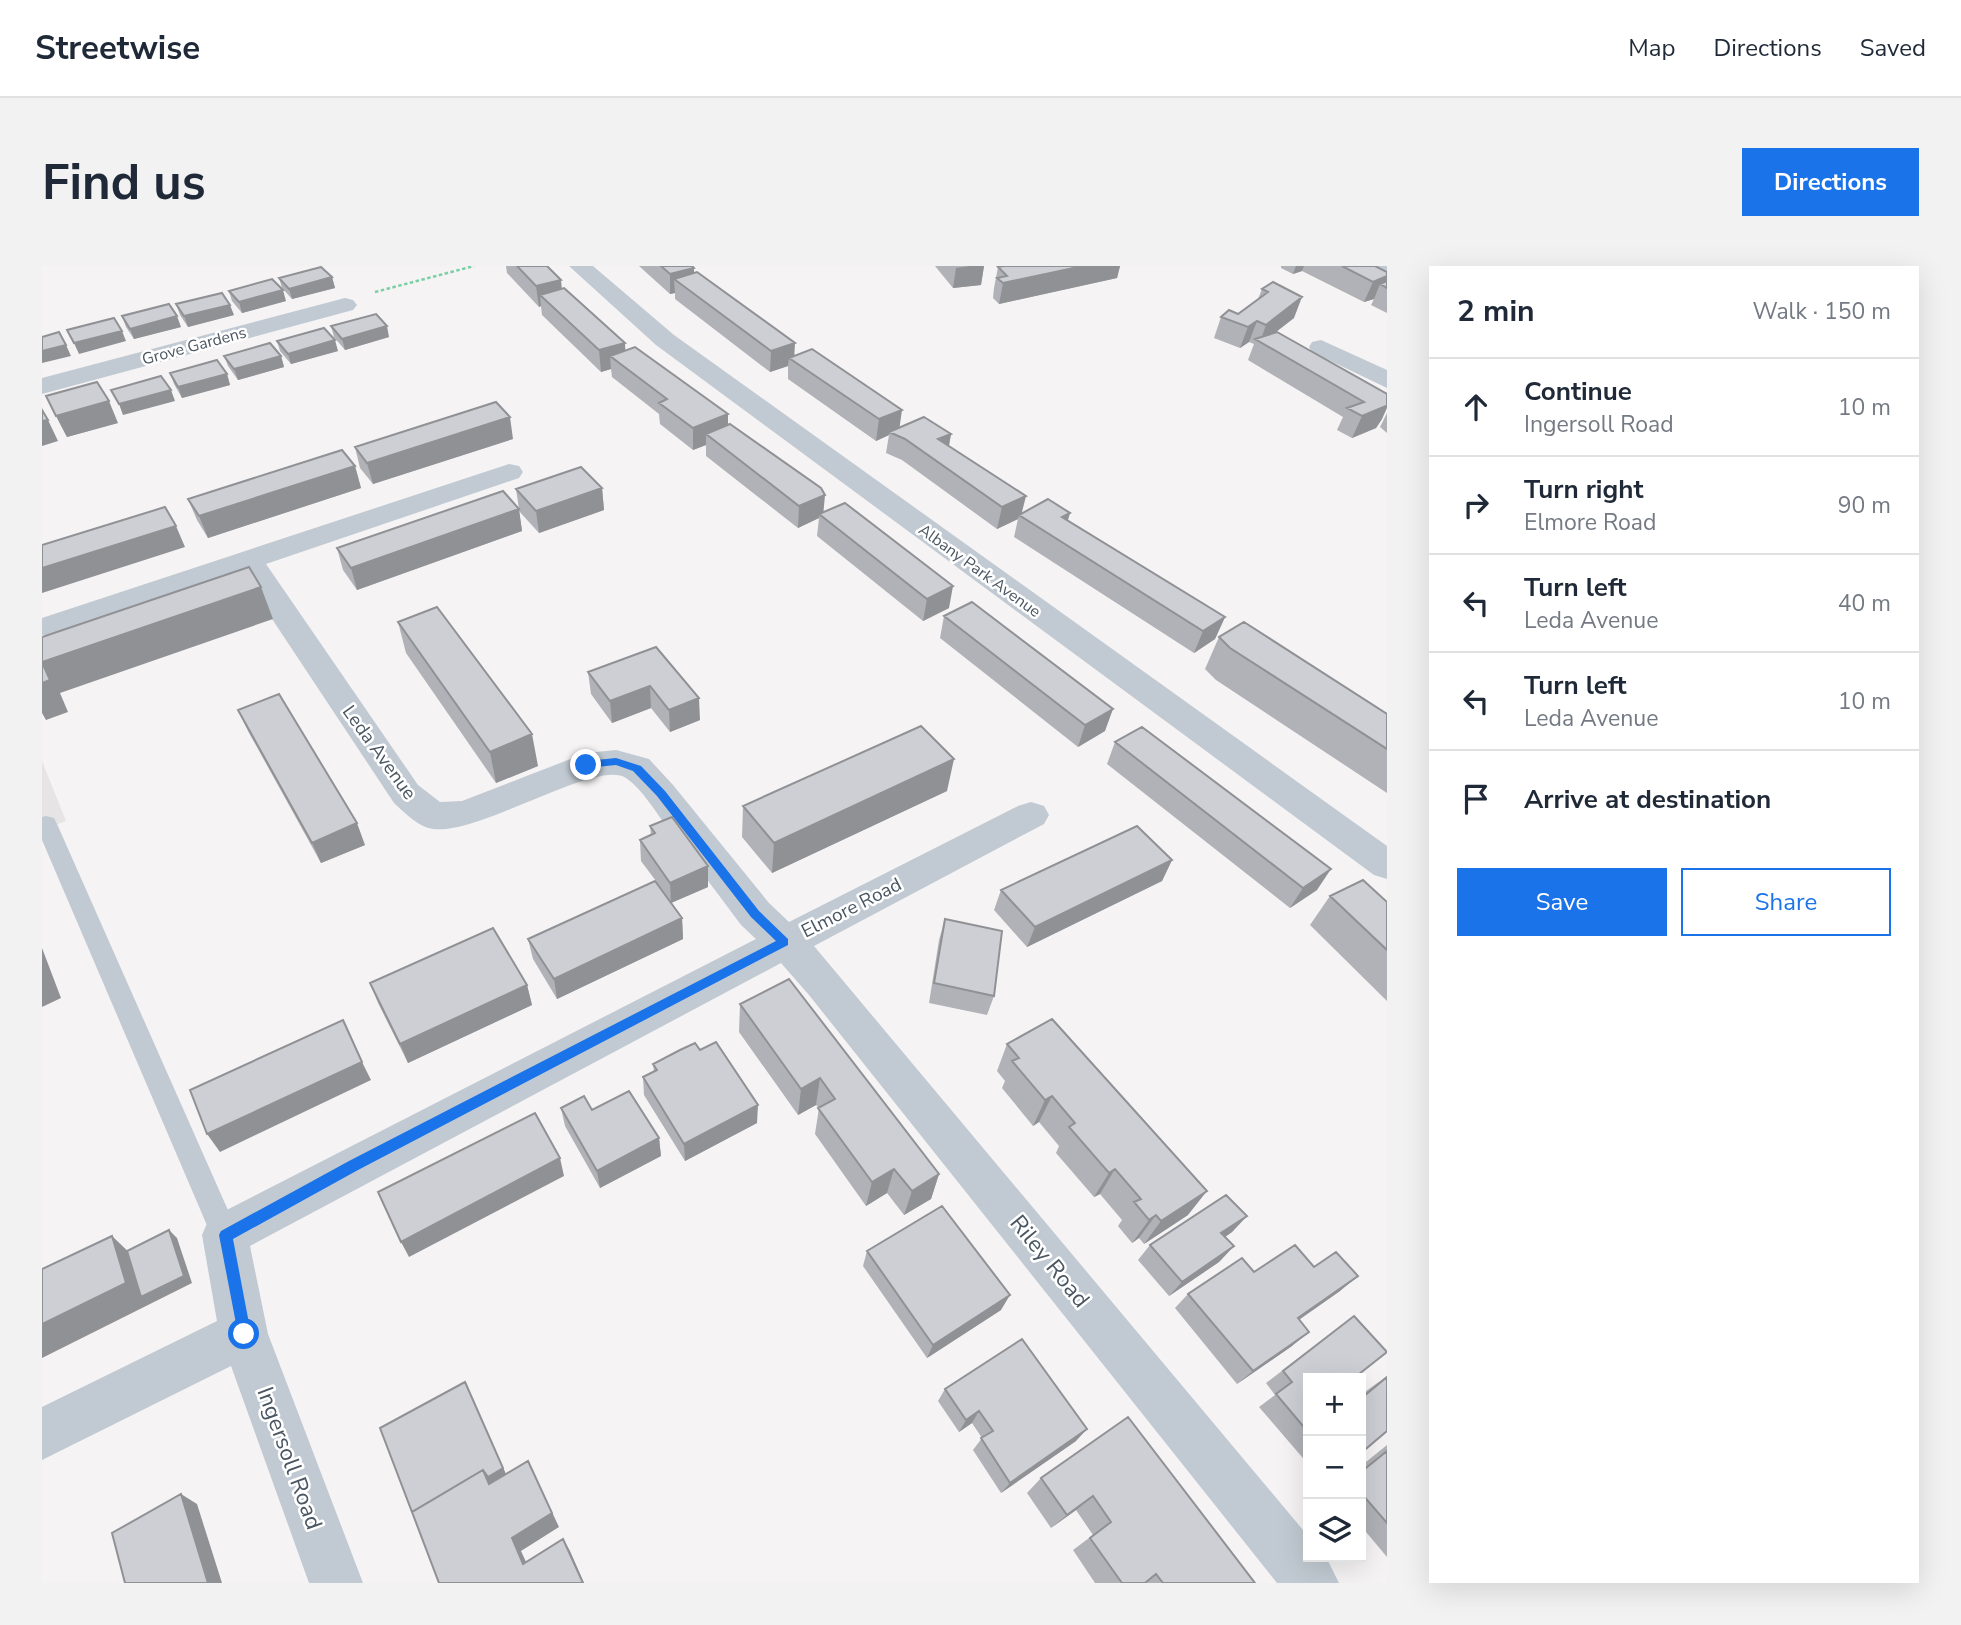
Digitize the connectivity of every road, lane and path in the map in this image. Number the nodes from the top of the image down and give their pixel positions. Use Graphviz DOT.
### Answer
graph roads {
  1 [pos="474,266"];
  2 [pos="580,266"];
  3 [pos="1377,266"];
  4 [pos="1387,271"];
  5 [pos="345,305"];
  6 [pos="1321,347"];
  7 [pos="1382,372"];
  8 [pos="42,386"];
  9 [pos="509,472"];
  10 [pos="248,560"];
  11 [pos="48,627"];
  12 [pos="1031,815"];
  13 [pos="46,824"];
  14 [pos="1387,865"];
  15 [pos="784,942"];
  16 [pos="225,1235"];
  17 [pos="244,1334"];
  18 [pos="42,1433"];
  19 [pos="336,1583"];
  20 [pos="1312,1583"];
  1 -- 5 [label="path"];
  2 -- 14 [label="street, Albany Park Avenue"];
  3 -- 4 [label="street"];
  5 -- 8 [label="street, Grove Gardens"];
  6 -- 7 [label="street"];
  9 -- 10 [label="street"];
  10 -- 11 [label="street"];
  10 -- 15 [label="street, Leda Avenue"];
  12 -- 15 [label="street, Elmore Road"];
  13 -- 16 [label="lane"];
  15 -- 16 [label="street, Elmore Road"];
  15 -- 20 [label="street, Riley Road"];
  16 -- 17 [label="street, Ingersoll Road"];
  17 -- 18 [label="street"];
  17 -- 19 [label="street, Ingersoll Road"];
}
